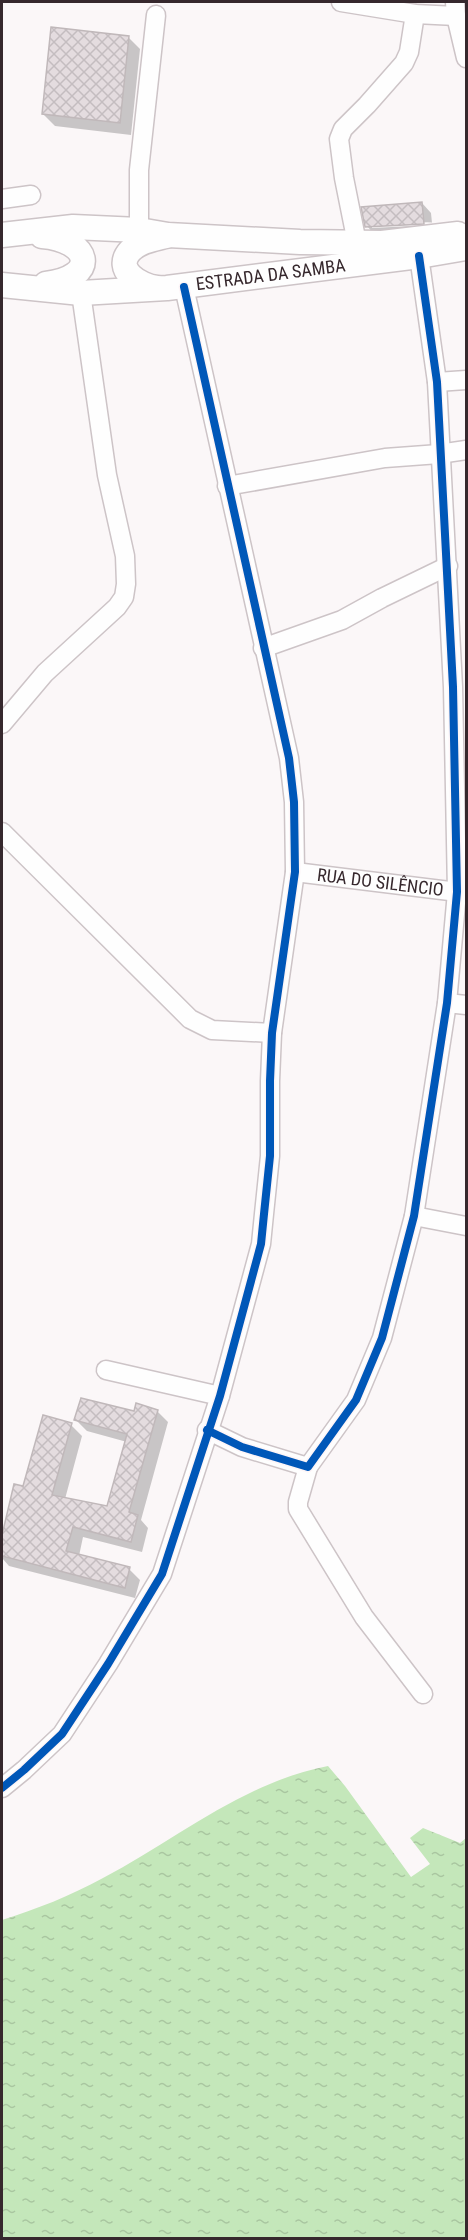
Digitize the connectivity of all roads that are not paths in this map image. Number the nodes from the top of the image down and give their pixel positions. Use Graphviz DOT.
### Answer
graph roads {
  1 [pos="341,2"];
  2 [pos="455,9"];
  3 [pos="415,14"];
  4 [pos="156,15"];
  5 [pos="466,58"];
  6 [pos="31,195"];
  7 [pos="2,199"];
  8 [pos="139,230"];
  9 [pos="466,233"];
  10 [pos="8,234"];
  11 [pos="168,235"];
  12 [pos="357,243"];
  13 [pos="466,248"];
  14 [pos="420,256"];
  15 [pos="11,286"];
  16 [pos="175,288"];
  17 [pos="81,292"];
  18 [pos="466,380"];
  19 [pos="437,382"];
  20 [pos="466,450"];
  21 [pos="439,454"];
  22 [pos="227,486"];
  23 [pos="448,566"];
  24 [pos="263,648"];
  25 [pos="460,685"];
  26 [pos="2,724"];
  27 [pos="2,832"];
  28 [pos="295,872"];
  29 [pos="462,893"];
  30 [pos="447,1003"];
  31 [pos="466,1005"];
  32 [pos="272,1033"];
  33 [pos="414,1216"];
  34 [pos="466,1226"];
  35 [pos="106,1370"];
  36 [pos="220,1396"];
  37 [pos="207,1430"];
  38 [pos="309,1467"];
  39 [pos="423,1695"];
  40 [pos="6,1777"];
  1 -- 3 [label="street"];
  2 -- 3 [label="street"];
  2 -- 5 [label="street"];
  3 -- 12 [label="street"];
  4 -- 8 [label="street"];
  6 -- 7 [label="street"];
  8 -- 10 [label="main road, ESTRADA DA SAMBA"];
  8 -- 11 [label="main road, ESTRADA DA SAMBA"];
  9 -- 12 [label="main road, ESTRADA DA SAMBA"];
  10 -- 15 [label="main road"];
  11 -- 12 [label="main road, ESTRADA DA SAMBA"];
  11 -- 16 [label="main road"];
  13 -- 14 [label="main road, ESTRADA DA SAMBA"];
  14 -- 16 [label="main road, ESTRADA DA SAMBA"];
  14 -- 19 [label="street"];
  15 -- 17 [label="main road, ESTRADA DA SAMBA"];
  16 -- 17 [label="main road, ESTRADA DA SAMBA"];
  16 -- 22 [label="street"];
  17 -- 26 [label="street"];
  18 -- 19 [label="street"];
  19 -- 21 [label="street"];
  20 -- 21 [label="street"];
  21 -- 22 [label="street"];
  21 -- 23 [label="street"];
  22 -- 24 [label="street"];
  23 -- 24 [label="street"];
  23 -- 25 [label="street"];
  24 -- 28 [label="street"];
  25 -- 29 [label="street"];
  27 -- 32 [label="street"];
  28 -- 29 [label="street, RUA DO SILÊNCIO"];
  28 -- 32 [label="street"];
  29 -- 30 [label="street"];
  30 -- 31 [label="street"];
  30 -- 33 [label="street"];
  32 -- 36 [label="street"];
  33 -- 34 [label="street"];
  33 -- 38 [label="street"];
  35 -- 36 [label="street"];
  36 -- 37 [label="street"];
  37 -- 38 [label="street"];
  37 -- 40 [label="street"];
  38 -- 39 [label="street"];
}
